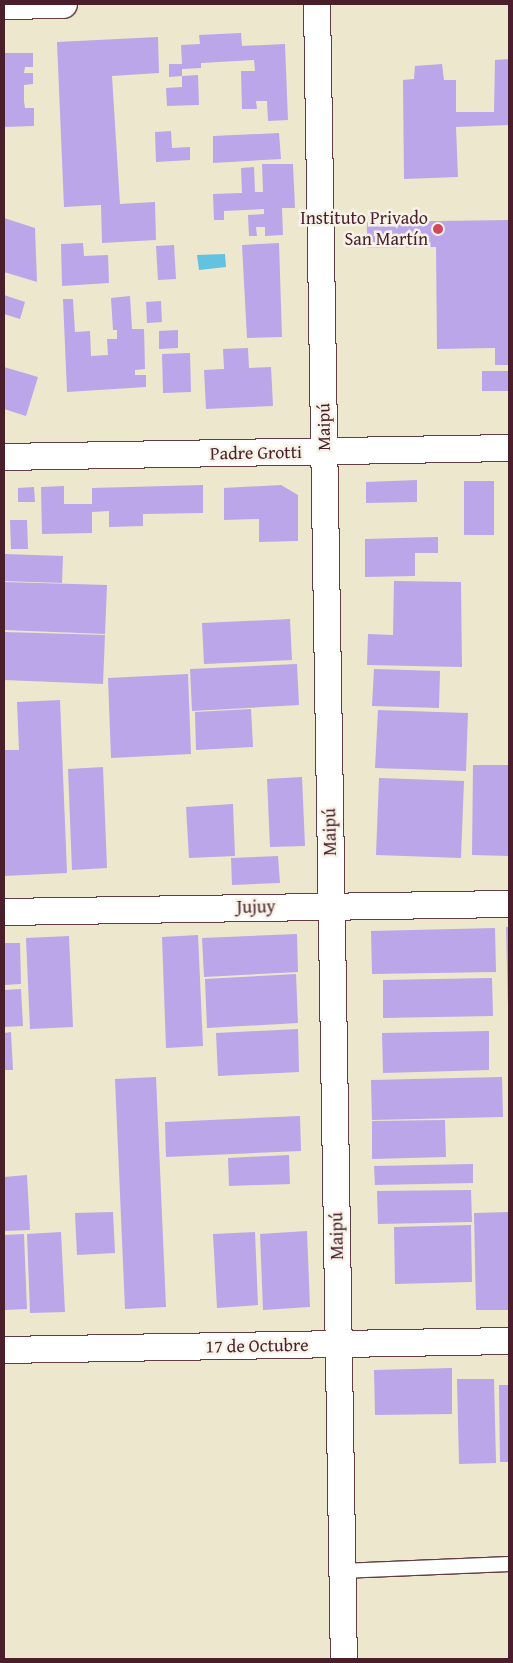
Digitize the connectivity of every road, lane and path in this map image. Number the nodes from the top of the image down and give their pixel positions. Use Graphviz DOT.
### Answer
graph roads {
  1 [pos="63,4"];
  2 [pos="317,4"];
  3 [pos="4,5"];
  4 [pos="509,448"];
  5 [pos="324,451"];
  6 [pos="4,457"];
  7 [pos="509,904"];
  8 [pos="332,906"];
  9 [pos="4,912"];
  10 [pos="509,1341"];
  11 [pos="339,1345"];
  12 [pos="4,1350"];
  13 [pos="509,1564"];
  14 [pos="342,1570"];
  15 [pos="344,1659"];
  1 -- 3 [label="main road"];
  2 -- 5 [label="street, Maipú"];
  4 -- 5 [label="street, Padre Grotti"];
  5 -- 6 [label="street, Padre Grotti"];
  5 -- 8 [label="street, Maipú"];
  7 -- 8 [label="street, Jujuy"];
  8 -- 9 [label="street, Jujuy"];
  8 -- 11 [label="street, Maipú"];
  10 -- 11 [label="street, 17 de Octubre"];
  11 -- 12 [label="street, 17 de Octubre"];
  11 -- 14 [label="street, Maipú"];
  13 -- 14 [label="lane"];
  14 -- 15 [label="street, Maipú"];
}
